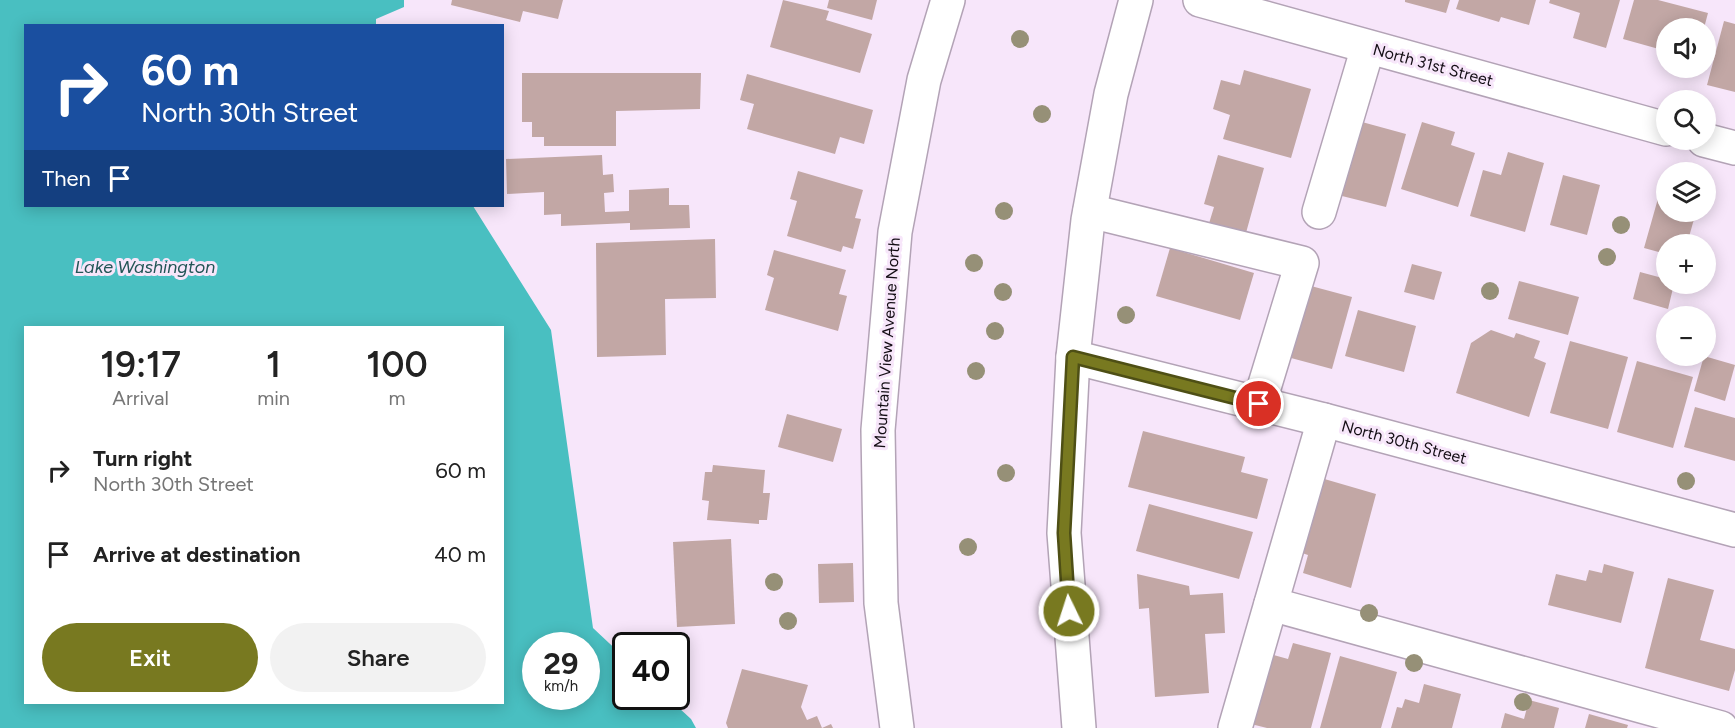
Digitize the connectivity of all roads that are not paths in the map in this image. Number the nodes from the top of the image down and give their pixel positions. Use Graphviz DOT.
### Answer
graph roads {
  1 [pos="948,0"];
  2 [pos="1136,0"];
  3 [pos="1200,0"];
  4 [pos="1368,47"];
  5 [pos="1656,126"];
  6 [pos="1716,143"];
  7 [pos="1735,148"];
  8 [pos="1090,210"];
  9 [pos="1319,212"];
  10 [pos="1073,357"];
  11 [pos="1259,404"];
  12 [pos="1324,420"];
  13 [pos="1735,530"];
  14 [pos="1271,604"];
  15 [pos="897,728"];
  16 [pos="1079,728"];
  17 [pos="1234,728"];
  18 [pos="1720,728"];
  1 -- 15 [label="street, Mountain View Avenue North"];
  2 -- 8 [label="street"];
  3 -- 4 [label="street, North 31st Street"];
  4 -- 5 [label="street, North 31st Street"];
  4 -- 9 [label="street"];
  6 -- 7 [label="street"];
  8 -- 10 [label="street"];
  8 -- 11 [label="street"];
  10 -- 11 [label="street, North 30th Street"];
  10 -- 16 [label="street"];
  11 -- 12 [label="street, North 30th Street"];
  12 -- 13 [label="street, North 30th Street"];
  12 -- 14 [label="street"];
  14 -- 17 [label="street"];
  14 -- 18 [label="street"];
}
